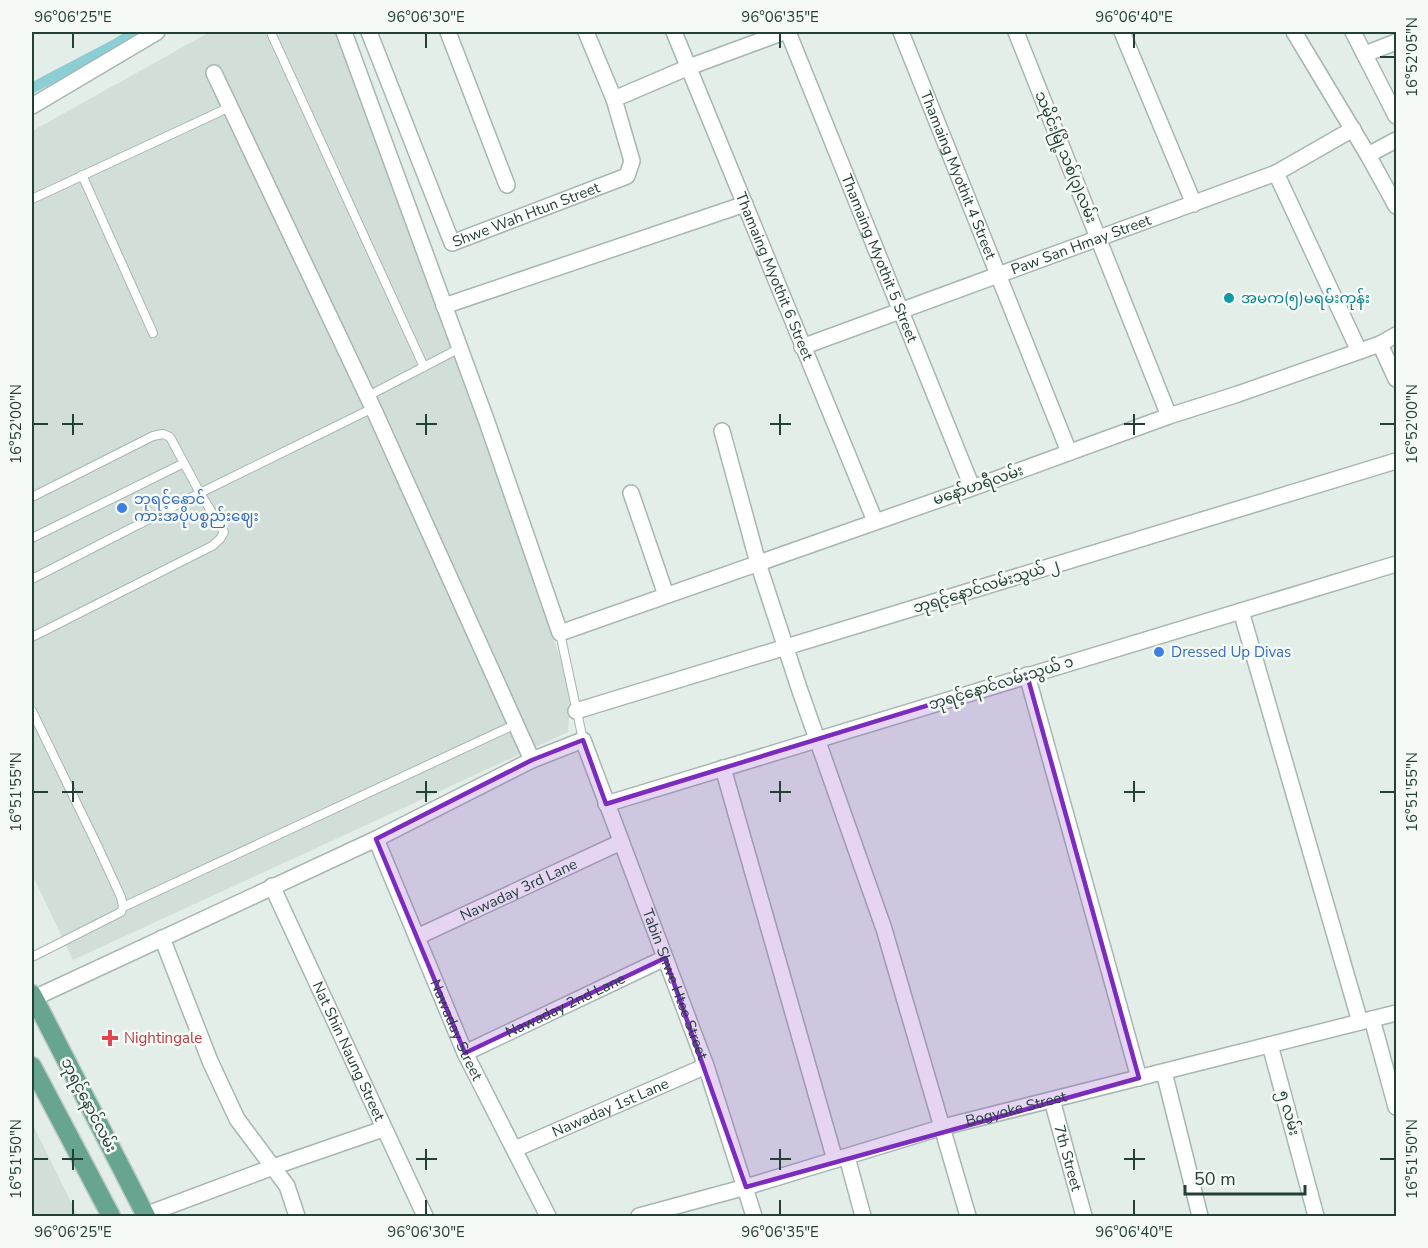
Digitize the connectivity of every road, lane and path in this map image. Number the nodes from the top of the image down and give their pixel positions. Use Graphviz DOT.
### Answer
graph roads {
  1 [pos="157,32"];
  2 [pos="344,32"];
  3 [pos="369,32"];
  4 [pos="448,32"];
  5 [pos="586,32"];
  6 [pos="674,32"];
  7 [pos="786,32"];
  8 [pos="901,32"];
  9 [pos="1016,32"];
  10 [pos="1122,32"];
  11 [pos="1294,32"];
  12 [pos="1353,32"];
  13 [pos="272,35"];
  14 [pos="1396,42"];
  15 [pos="1365,54"];
  16 [pos="689,67"];
  17 [pos="214,73"];
  18 [pos="614,99"];
  19 [pos="32,106"];
  20 [pos="230,107"];
  21 [pos="1396,116"];
  22 [pos="1353,129"];
  23 [pos="1396,140"];
  24 [pos="1368,155"];
  25 [pos="1276,173"];
  26 [pos="82,175"];
  27 [pos="507,185"];
  28 [pos="32,199"];
  29 [pos="745,204"];
  30 [pos="1194,204"];
  31 [pos="1396,206"];
  32 [pos="1098,239"];
  33 [pos="998,275"];
  34 [pos="444,306"];
  35 [pos="902,310"];
  36 [pos="153,333"];
  37 [pos="1396,335"];
  38 [pos="1380,344"];
  39 [pos="802,347"];
  40 [pos="460,348"];
  41 [pos="1359,351"];
  42 [pos="424,367"];
  43 [pos="1396,379"];
  44 [pos="370,402"];
  45 [pos="1169,416"];
  46 [pos="722,431"];
  47 [pos="1069,452"];
  48 [pos="1396,461"];
  49 [pos="184,463"];
  50 [pos="972,487"];
  51 [pos="200,493"];
  52 [pos="632,493"];
  53 [pos="32,497"];
  54 [pos="875,521"];
  55 [pos="32,538"];
  56 [pos="758,563"];
  57 [pos="1396,564"];
  58 [pos="32,579"];
  59 [pos="666,595"];
  60 [pos="1241,611"];
  61 [pos="560,633"];
  62 [pos="32,637"];
  63 [pos="786,647"];
  64 [pos="1027,675"];
  65 [pos="32,711"];
  66 [pos="576,711"];
  67 [pos="516,724"];
  68 [pos="818,739"];
  69 [pos="583,740"];
  70 [pos="532,760"];
  71 [pos="723,768"];
  72 [pos="606,804"];
  73 [pos="376,839"];
  74 [pos="621,842"];
  75 [pos="272,886"];
  76 [pos="123,907"];
  77 [pos="417,937"];
  78 [pos="162,938"];
  79 [pos="32,957"];
  80 [pos="665,958"];
  81 [pos="32,997"];
  82 [pos="1396,1013"];
  83 [pos="1366,1021"];
  84 [pos="1270,1045"];
  85 [pos="465,1053"];
  86 [pos="32,1066"];
  87 [pos="706,1066"];
  88 [pos="1164,1072"];
  89 [pos="1140,1078"];
  90 [pos="1052,1100"];
  91 [pos="1396,1107"];
  92 [pos="943,1127"];
  93 [pos="383,1129"];
  94 [pos="514,1149"];
  95 [pos="841,1159"];
  96 [pos="273,1167"];
  97 [pos="746,1187"];
  98 [pos="111,1216"];
  99 [pos="145,1216"];
  100 [pos="297,1216"];
  101 [pos="425,1216"];
  102 [pos="548,1216"];
  103 [pos="639,1216"];
  104 [pos="754,1216"];
  105 [pos="862,1216"];
  106 [pos="968,1216"];
  107 [pos="1084,1216"];
  108 [pos="1200,1216"];
  109 [pos="1316,1216"];
  1 -- 19 [label="street"];
  2 -- 34 [label="street"];
  3 -- 18 [label="street, Shwe Wah Htun Street"];
  4 -- 27 [label="street"];
  5 -- 18 [label="street"];
  6 -- 16 [label="street, Thamaing Myothit 6 Street"];
  7 -- 16 [label="street"];
  7 -- 35 [label="street, Thamaing Myothit 5 Street"];
  8 -- 33 [label="street, Thamaing Myothit 4 Street"];
  9 -- 32 [label="street, သမိုင်းမြို့သစ်(၃)လမ်း"];
  10 -- 30 [label="street"];
  11 -- 22 [label="street"];
  12 -- 15 [label="street"];
  13 -- 42 [label="lane"];
  14 -- 15 [label="street"];
  15 -- 21 [label="street"];
  16 -- 18 [label="street"];
  16 -- 29 [label="street, Thamaing Myothit 6 Street"];
  17 -- 20 [label="street"];
  20 -- 26 [label="lane"];
  20 -- 44 [label="street"];
  22 -- 24 [label="street"];
  22 -- 25 [label="street, Paw San Hmay Street"];
  23 -- 24 [label="street"];
  24 -- 31 [label="street"];
  25 -- 30 [label="street, Paw San Hmay Street"];
  25 -- 41 [label="street"];
  26 -- 28 [label="lane"];
  26 -- 36 [label="lane"];
  29 -- 34 [label="street"];
  29 -- 39 [label="street, Thamaing Myothit 6 Street"];
  30 -- 32 [label="street, Paw San Hmay Street"];
  32 -- 33 [label="street, Paw San Hmay Street"];
  32 -- 45 [label="street, သမိုင်းမြို့သစ်(၃)လမ်း"];
  33 -- 35 [label="street, Paw San Hmay Street"];
  33 -- 47 [label="street, Thamaing Myothit 4 Street"];
  34 -- 40 [label="street"];
  35 -- 39 [label="street, Paw San Hmay Street"];
  35 -- 50 [label="street, Thamaing Myothit 5 Street"];
  37 -- 38 [label="street, မနော်ဟရီလမ်း"];
  38 -- 41 [label="street, မနော်ဟရီလမ်း"];
  38 -- 43 [label="street"];
  39 -- 54 [label="street, Thamaing Myothit 6 Street"];
  40 -- 42 [label="lane"];
  40 -- 61 [label="street"];
  41 -- 45 [label="street, မနော်ဟရီလမ်း"];
  42 -- 44 [label="lane"];
  44 -- 51 [label="lane"];
  44 -- 67 [label="street"];
  45 -- 47 [label="street, မနော်ဟရီလမ်း"];
  46 -- 56 [label="street"];
  47 -- 50 [label="street, မနော်ဟရီလမ်း"];
  48 -- 63 [label="street, ဘုရင့်နောင်လမ်းသွယ် ၂"];
  49 -- 51 [label="lane"];
  49 -- 53 [label="lane"];
  49 -- 55 [label="lane"];
  50 -- 54 [label="street, မနော်ဟရီလမ်း"];
  51 -- 58 [label="lane"];
  51 -- 62 [label="lane"];
  52 -- 59 [label="street"];
  54 -- 56 [label="street, မနော်ဟရီလမ်း"];
  56 -- 59 [label="street, မနော်ဟရီလမ်း"];
  56 -- 63 [label="street"];
  57 -- 60 [label="street, ဘုရင့်နောင်လမ်းသွယ် ၁"];
  59 -- 61 [label="street, မနော်ဟရီလမ်း"];
  60 -- 64 [label="street, ဘုရင့်နောင်လမ်းသွယ် ၁"];
  60 -- 83 [label="street"];
  61 -- 66 [label="lane"];
  63 -- 66 [label="street, ဘုရင့်နောင်လမ်းသွယ် ၂"];
  63 -- 68 [label="street"];
  64 -- 68 [label="street, ဘုရင့်နောင်လမ်းသွယ် ၁"];
  64 -- 89 [label="street"];
  65 -- 76 [label="lane"];
  66 -- 69 [label="lane"];
  67 -- 70 [label="street"];
  67 -- 76 [label="lane"];
  68 -- 71 [label="street, ဘုရင့်နောင်လမ်းသွယ် ၁"];
  68 -- 92 [label="street"];
  69 -- 70 [label="street"];
  69 -- 72 [label="street, Tabin Shwe Htee Street"];
  70 -- 73 [label="street"];
  71 -- 72 [label="street, ဘုရင့်နောင်လမ်းသွယ် ၁"];
  71 -- 95 [label="street"];
  72 -- 74 [label="street, Tabin Shwe Htee Street"];
  73 -- 75 [label="street"];
  73 -- 77 [label="street, Nawaday Street"];
  74 -- 77 [label="street, Nawaday 3rd Lane"];
  74 -- 80 [label="street, Tabin Shwe Htee Street"];
  75 -- 78 [label="street"];
  75 -- 93 [label="street, Nat Shin Naung Street"];
  76 -- 79 [label="lane"];
  77 -- 85 [label="street, Nawaday Street"];
  78 -- 81 [label="street"];
  78 -- 96 [label="street"];
  80 -- 85 [label="street, Nawaday 2nd Lane"];
  80 -- 87 [label="street, Tabin Shwe Htee Street"];
  81 -- 99 [label="main road, ဘုရင့်နောင်လမ်း"];
  82 -- 83 [label="street, Bogyoke Street"];
  83 -- 84 [label="street, Bogyoke Street"];
  83 -- 91 [label="street"];
  84 -- 88 [label="street, Bogyoke Street"];
  84 -- 109 [label="street, ၅ လမ်း"];
  85 -- 94 [label="street, Nawaday Street"];
  86 -- 98 [label="main road"];
  87 -- 94 [label="street, Nawaday 1st Lane"];
  87 -- 97 [label="street, Tabin Shwe Htee Street"];
  88 -- 89 [label="street, Bogyoke Street"];
  88 -- 108 [label="street"];
  89 -- 90 [label="street, Bogyoke Street"];
  90 -- 92 [label="street, Bogyoke Street"];
  90 -- 107 [label="street, 7th Street"];
  92 -- 95 [label="street, Bogyoke Street"];
  92 -- 106 [label="street"];
  93 -- 96 [label="street"];
  93 -- 101 [label="street, Nat Shin Naung Street"];
  94 -- 102 [label="street, Nawaday Street"];
  95 -- 97 [label="street, Bogyoke Street"];
  95 -- 105 [label="street"];
  96 -- 99 [label="street"];
  96 -- 100 [label="street"];
  97 -- 103 [label="street, Bogyoke Street"];
  97 -- 104 [label="street, Tabin Shwe Htee Street"];
}
